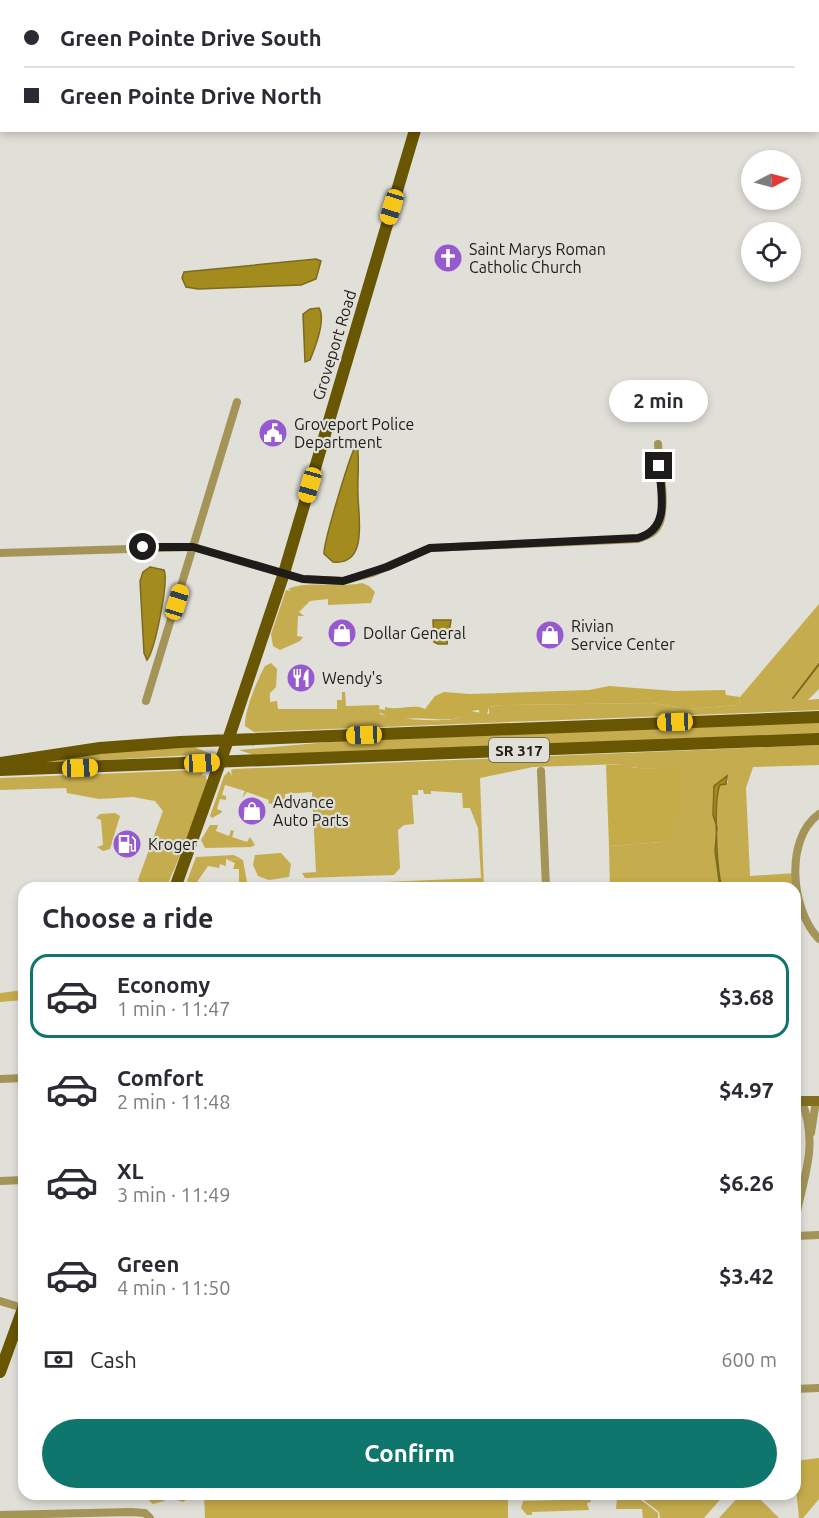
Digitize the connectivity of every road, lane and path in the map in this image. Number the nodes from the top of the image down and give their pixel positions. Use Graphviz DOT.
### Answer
graph roads {
  1 [pos="414,132"];
  2 [pos="237,402"];
  3 [pos="658,444"];
  4 [pos="193,547"];
  5 [pos="0,553"];
  6 [pos="284,573"];
  7 [pos="146,701"];
  8 [pos="819,717"];
  9 [pos="819,739"];
  10 [pos="228,740"];
  11 [pos="220,762"];
  12 [pos="0,763"];
  13 [pos="0,770"];
  14 [pos="541,771"];
  15 [pos="816,817"];
  16 [pos="177,882"];
  17 [pos="546,882"];
  18 [pos="798,882"];
  19 [pos="801,908"];
  20 [pos="819,939"];
  21 [pos="18,1078"];
  22 [pos="0,1079"];
  23 [pos="801,1101"];
  24 [pos="818,1101"];
  25 [pos="801,1109"];
  26 [pos="811,1134"];
  27 [pos="816,1159"];
  28 [pos="18,1180"];
  29 [pos="0,1181"];
  30 [pos="801,1203"];
  31 [pos="819,1235"];
  32 [pos="801,1236"];
  33 [pos="0,1300"];
  34 [pos="18,1305"];
  35 [pos="18,1323"];
  36 [pos="0,1372"];
  37 [pos="819,1388"];
  38 [pos="801,1389"];
  39 [pos="0,1515"];
  40 [pos="70,1516"];
  41 [pos="148,1516"];
  1 -- 6 [label="main road, Groveport Road"];
  2 -- 4 [label="street"];
  3 -- 6 [label="street"];
  4 -- 5 [label="street"];
  4 -- 6 [label="street"];
  4 -- 7 [label="street"];
  6 -- 10 [label="main road, Groveport Road"];
  8 -- 10 [label="main road, SR 317"];
  9 -- 11 [label="main road, SR 317"];
  10 -- 11 [label="main road, Groveport Road"];
  10 -- 12 [label="main road, SR 317"];
  11 -- 13 [label="main road, SR 317"];
  11 -- 16 [label="main road, Groveport Road"];
  14 -- 17 [label="street"];
  15 -- 18 [label="street"];
  19 -- 20 [label="street"];
  21 -- 22 [label="street"];
  23 -- 24 [label="street"];
  24 -- 26 [label="street"];
  25 -- 26 [label="street"];
  26 -- 27 [label="street"];
  27 -- 30 [label="street"];
  28 -- 29 [label="street"];
  31 -- 32 [label="street"];
  33 -- 34 [label="street"];
  35 -- 36 [label="main road"];
  37 -- 38 [label="street"];
  39 -- 40 [label="street"];
  40 -- 41 [label="street"];
}
